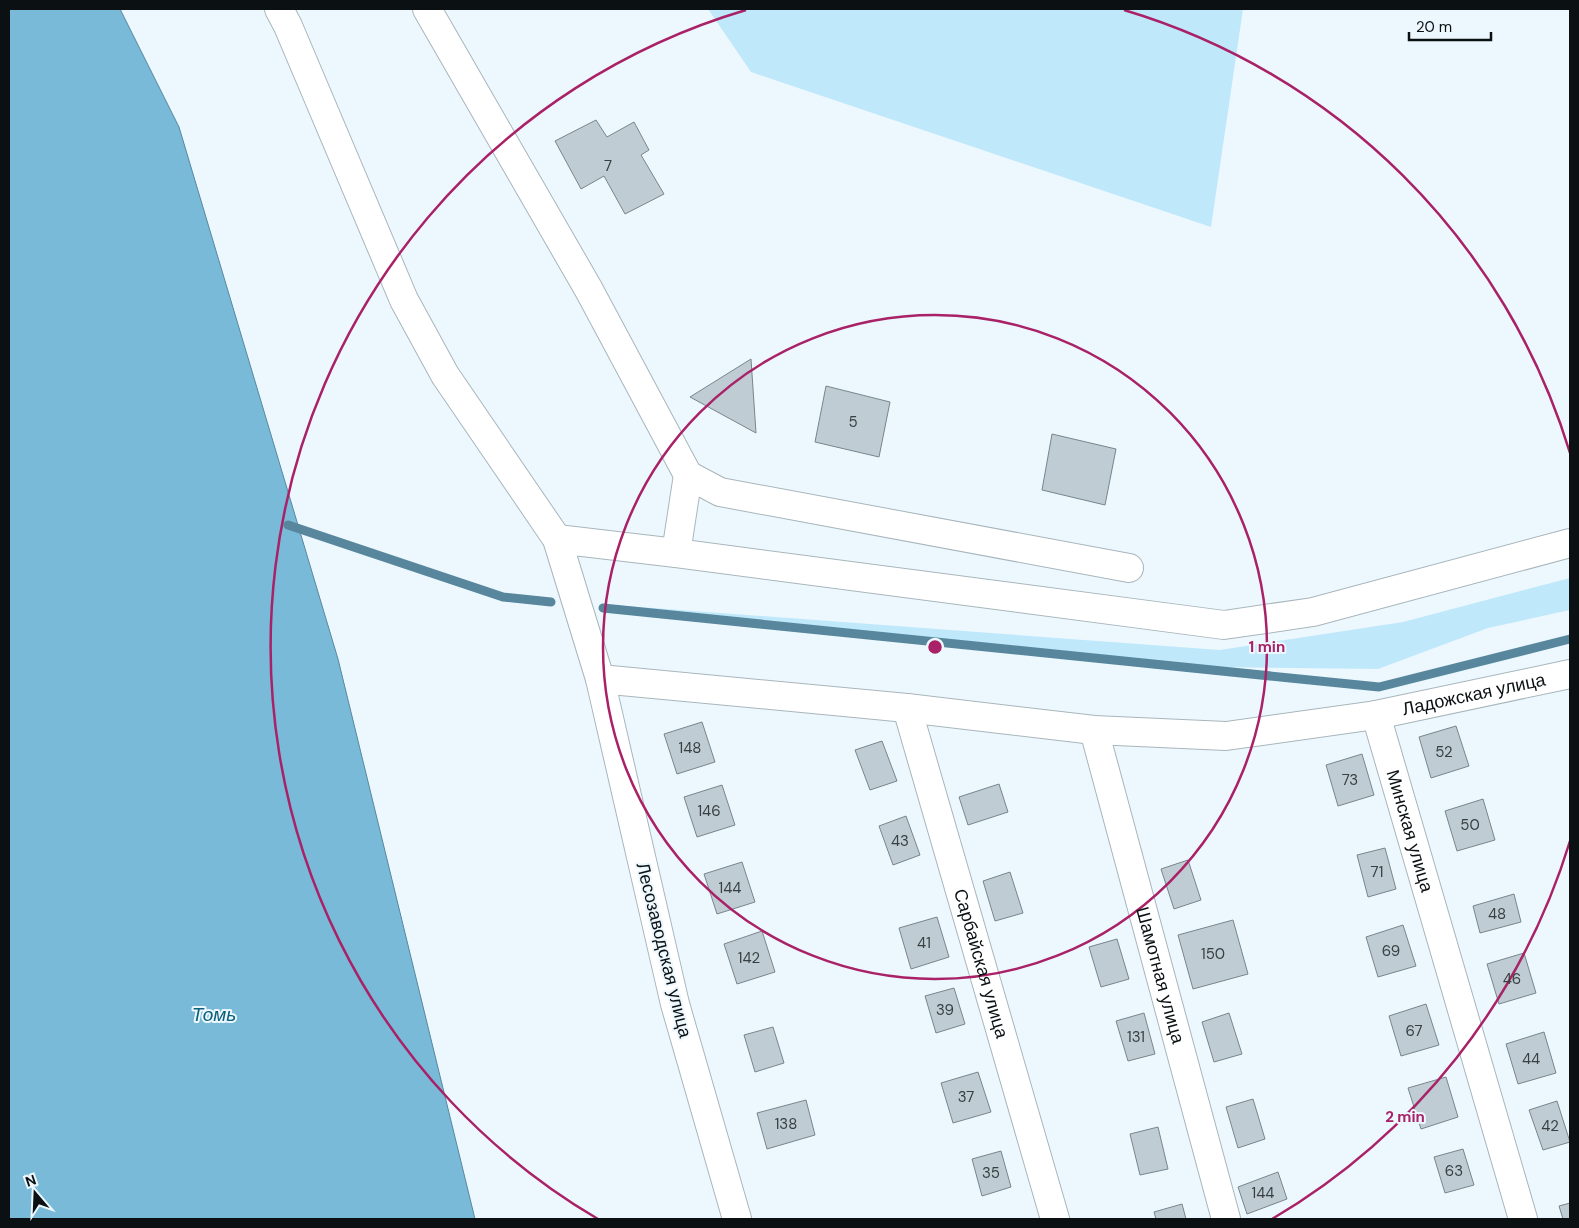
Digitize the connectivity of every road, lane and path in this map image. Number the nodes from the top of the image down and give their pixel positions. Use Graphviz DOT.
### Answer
graph roads {
  1 [pos="279,9"];
  2 [pos="427,9"];
  3 [pos="688,475"];
  4 [pos="557,539"];
  5 [pos="1570,544"];
  6 [pos="676,553"];
  7 [pos="1129,568"];
  8 [pos="1570,674"];
  9 [pos="600,679"];
  10 [pos="907,708"];
  11 [pos="1376,715"];
  12 [pos="1094,730"];
  13 [pos="737,1219"];
  14 [pos="1054,1219"];
  15 [pos="1226,1219"];
  16 [pos="1523,1219"];
  1 -- 4 [label="street, Лесозаводская улица"];
  2 -- 3 [label="street"];
  3 -- 6 [label="street"];
  3 -- 7 [label="street"];
  4 -- 6 [label="street"];
  4 -- 9 [label="street, Лесозаводская улица"];
  5 -- 6 [label="street"];
  8 -- 11 [label="street, Ладожская улица"];
  9 -- 10 [label="street"];
  9 -- 13 [label="street, Лесозаводская улица"];
  10 -- 12 [label="street"];
  10 -- 14 [label="street, Сарбайская улица"];
  11 -- 12 [label="street"];
  11 -- 16 [label="street, Минская улица"];
  12 -- 15 [label="street, Шамотная улица"];
}
